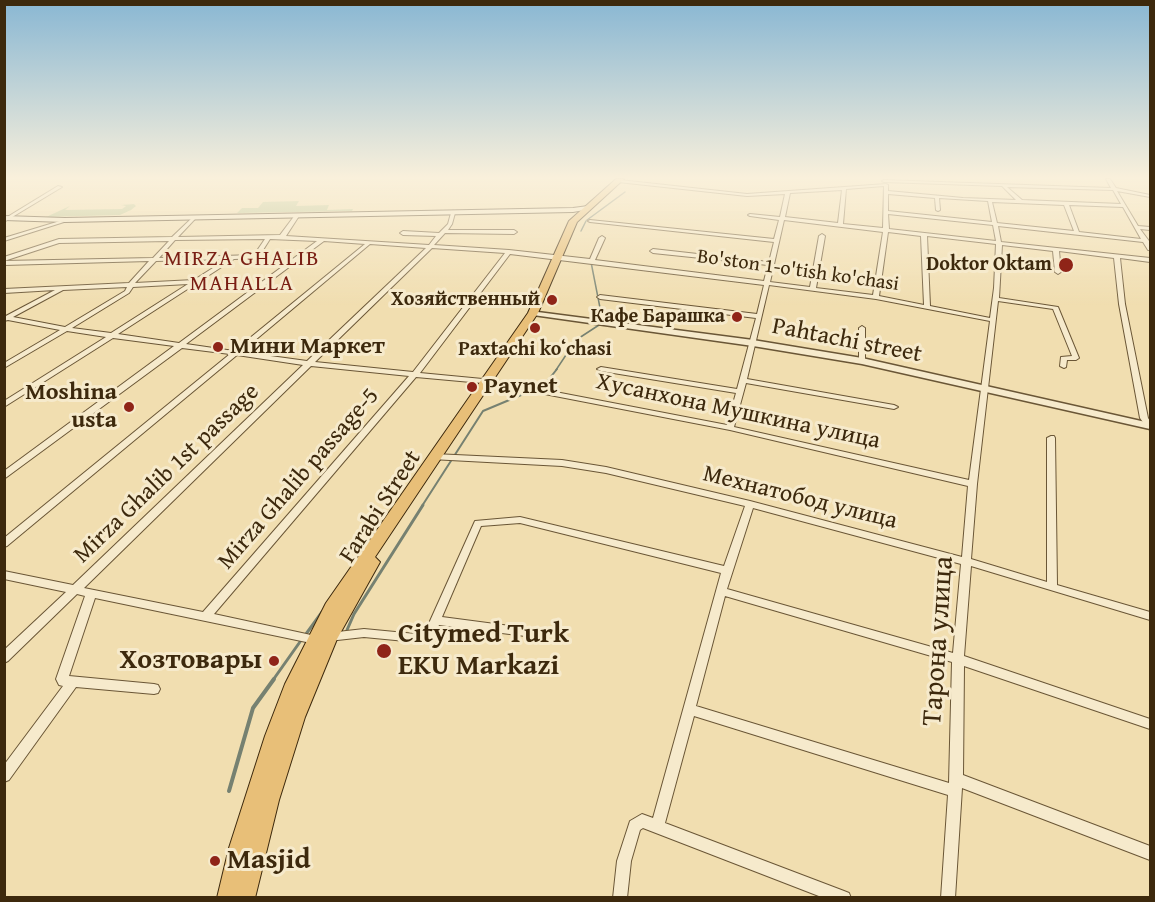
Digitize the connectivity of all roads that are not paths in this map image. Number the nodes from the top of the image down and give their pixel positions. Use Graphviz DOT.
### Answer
graph roads {
  1 [pos="63,221"];
  2 [pos="190,221"];
  3 [pos="293,221"];
  4 [pos="451,221"];
  5 [pos="573,221"];
  6 [pos="639,221"];
  7 [pos="781,221"];
  8 [pos="802,221"];
  9 [pos="840,221"];
  10 [pos="886,221"];
  11 [pos="968,221"];
  12 [pos="1072,221"];
  13 [pos="1134,221"];
  14 [pos="994,224"];
  15 [pos="840,225"];
  16 [pos="1137,227"];
  17 [pos="1150,228"];
  18 [pos="886,230"];
  19 [pos="514,232"];
  20 [pos="403,233"];
  21 [pos="441,233"];
  22 [pos="1077,233"];
  23 [pos="924,235"];
  24 [pos="822,236"];
  25 [pos="269,237"];
  26 [pos="282,237"];
  27 [pos="174,238"];
  28 [pos="602,238"];
  29 [pos="4,240"];
  30 [pos="322,240"];
  31 [pos="59,241"];
  32 [pos="776,241"];
  33 [pos="1146,241"];
  34 [pos="369,243"];
  35 [pos="999,243"];
  36 [pos="430,247"];
  37 [pos="1150,249"];
  38 [pos="1056,250"];
  39 [pos="653,251"];
  40 [pos="509,252"];
  41 [pos="234,257"];
  42 [pos="559,257"];
  43 [pos="1117,257"];
  44 [pos="154,259"];
  45 [pos="1150,260"];
  46 [pos="4,261"];
  47 [pos="592,261"];
  48 [pos="770,264"];
  49 [pos="1058,272"];
  50 [pos="195,282"];
  51 [pos="766,282"];
  52 [pos="131,284"];
  53 [pos="63,288"];
  54 [pos="813,288"];
  55 [pos="4,291"];
  56 [pos="600,297"];
  57 [pos="876,297"];
  58 [pos="1055,298"];
  59 [pos="994,299"];
  60 [pos="927,306"];
  61 [pos="1056,308"];
  62 [pos="535,313"];
  63 [pos="759,316"];
  64 [pos="6,318"];
  65 [pos="992,320"];
  66 [pos="862,328"];
  67 [pos="66,329"];
  68 [pos="112,336"];
  69 [pos="753,343"];
  70 [pos="180,345"];
  71 [pos="236,353"];
  72 [pos="862,361"];
  73 [pos="311,364"];
  74 [pos="4,366"];
  75 [pos="1064,366"];
  76 [pos="602,369"];
  77 [pos="414,375"];
  78 [pos="743,380"];
  79 [pos="489,381"];
  80 [pos="986,388"];
  81 [pos="740,392"];
  82 [pos="4,405"];
  83 [pos="894,407"];
  84 [pos="1150,426"];
  85 [pos="730,428"];
  86 [pos="1051,438"];
  87 [pos="438,457"];
  88 [pos="4,476"];
  89 [pos="973,484"];
  90 [pos="750,504"];
  91 [pos="4,544"];
  92 [pos="968,562"];
  93 [pos="727,571"];
  94 [pos="4,575"];
  95 [pos="1052,587"];
  96 [pos="74,589"];
  97 [pos="721,591"];
  98 [pos="91,593"];
  99 [pos="206,616"];
  100 [pos="1150,616"];
  101 [pos="436,620"];
  102 [pos="532,633"];
  103 [pos="328,637"];
  104 [pos="4,658"];
  105 [pos="958,659"];
  106 [pos="73,682"];
  107 [pos="154,689"];
  108 [pos="690,710"];
  109 [pos="1150,724"];
  110 [pos="4,776"];
  111 [pos="955,785"];
  112 [pos="658,825"];
  113 [pos="1150,853"];
  114 [pos="229,897"];
  115 [pos="243,897"];
  116 [pos="620,897"];
  117 [pos="844,897"];
  118 [pos="948,897"];
  1 -- 29 [label="street"];
  1 -- 31 [label="street"];
  2 -- 27 [label="street"];
  3 -- 26 [label="street"];
  4 -- 21 [label="street, Mirza Ghalib 1st passage"];
  5 -- 42 [label="main road, Farabi Street"];
  6 -- 32 [label="street"];
  7 -- 32 [label="street"];
  8 -- 15 [label="street"];
  9 -- 15 [label="street"];
  10 -- 18 [label="street"];
  11 -- 14 [label="street"];
  12 -- 22 [label="street"];
  13 -- 16 [label="street"];
  14 -- 22 [label="street"];
  14 -- 35 [label="street, Тарона улица"];
  15 -- 18 [label="street"];
  16 -- 17 [label="street"];
  16 -- 33 [label="street"];
  18 -- 23 [label="street"];
  18 -- 57 [label="street"];
  19 -- 21 [label="street"];
  20 -- 21 [label="street"];
  21 -- 36 [label="street, Mirza Ghalib 1st passage"];
  22 -- 33 [label="street"];
  23 -- 35 [label="street"];
  23 -- 60 [label="street"];
  24 -- 54 [label="street"];
  25 -- 26 [label="street, Bo'ston 1-o'tish ko'chasi"];
  25 -- 27 [label="street, Bo'ston 1-o'tish ko'chasi"];
  25 -- 41 [label="street"];
  26 -- 30 [label="street, Bo'ston 1-o'tish ko'chasi"];
  27 -- 31 [label="street, Bo'ston 1-o'tish ko'chasi"];
  27 -- 44 [label="street"];
  28 -- 47 [label="street"];
  30 -- 34 [label="street, Bo'ston 1-o'tish ko'chasi"];
  30 -- 70 [label="street"];
  31 -- 46 [label="street, Bo'ston 1-o'tish ko'chasi"];
  32 -- 48 [label="street"];
  33 -- 37 [label="street"];
  34 -- 36 [label="street, Bo'ston 1-o'tish ko'chasi"];
  34 -- 71 [label="street"];
  35 -- 38 [label="street"];
  35 -- 59 [label="street, Тарона улица"];
  36 -- 40 [label="street, Bo'ston 1-o'tish ko'chasi"];
  36 -- 73 [label="street, Mirza Ghalib 1st passage"];
  38 -- 43 [label="street"];
  38 -- 49 [label="street"];
  39 -- 48 [label="street"];
  40 -- 42 [label="street, Bo'ston 1-o'tish ko'chasi"];
  40 -- 77 [label="street, Mirza Ghalib passage-5"];
  41 -- 44 [label="street"];
  41 -- 50 [label="street"];
  42 -- 47 [label="street, Bo'ston 1-o'tish ko'chasi"];
  42 -- 62 [label="main road, Farabi Street"];
  43 -- 45 [label="street"];
  43 -- 84 [label="street"];
  44 -- 46 [label="street"];
  44 -- 52 [label="street"];
  47 -- 51 [label="street, Bo'ston 1-o'tish ko'chasi"];
  48 -- 51 [label="street"];
  50 -- 52 [label="street"];
  50 -- 68 [label="street"];
  51 -- 54 [label="street, Bo'ston 1-o'tish ko'chasi"];
  51 -- 63 [label="street"];
  52 -- 53 [label="street"];
  52 -- 67 [label="street"];
  53 -- 55 [label="street"];
  53 -- 64 [label="street"];
  54 -- 57 [label="street, Bo'ston 1-o'tish ko'chasi"];
  56 -- 63 [label="street"];
  57 -- 60 [label="street, Bo'ston 1-o'tish ko'chasi"];
  58 -- 61 [label="street"];
  59 -- 61 [label="street"];
  59 -- 65 [label="street, Тарона улица"];
  60 -- 65 [label="street, Bo'ston 1-o'tish ko'chasi"];
  61 -- 75 [label="street"];
  62 -- 69 [label="street, Pahtachi street"];
  62 -- 79 [label="main road, Farabi Street"];
  63 -- 69 [label="street"];
  64 -- 67 [label="street, Хусанхона Мушкина улица"];
  65 -- 80 [label="street, Тарона улица"];
  66 -- 72 [label="street"];
  67 -- 68 [label="street, Хусанхона Мушкина улица"];
  67 -- 74 [label="street"];
  68 -- 70 [label="street, Хусанхона Мушкина улица"];
  68 -- 82 [label="street"];
  69 -- 72 [label="street, Pahtachi street"];
  69 -- 78 [label="street"];
  70 -- 71 [label="street, Хусанхона Мушкина улица"];
  70 -- 88 [label="street"];
  71 -- 73 [label="street, Хусанхона Мушкина улица"];
  71 -- 91 [label="street"];
  72 -- 80 [label="street, Pahtachi street"];
  73 -- 77 [label="street, Хусанхона Мушкина улица"];
  73 -- 96 [label="street, Mirza Ghalib 1st passage"];
  76 -- 81 [label="street"];
  77 -- 79 [label="street, Хусанхона Мушкина улица"];
  77 -- 99 [label="street, Mirza Ghalib passage-5"];
  78 -- 81 [label="street"];
  78 -- 83 [label="street"];
  79 -- 85 [label="street, Хусанхона Мушкина улица"];
  79 -- 87 [label="main road, Farabi Street"];
  80 -- 84 [label="street, Pahtachi street"];
  80 -- 89 [label="street, Тарона улица"];
  81 -- 85 [label="street"];
  85 -- 89 [label="street, Хусанхона Мушкина улица"];
  86 -- 95 [label="street"];
  87 -- 90 [label="street, Мехнатобод улица"];
  87 -- 103 [label="main road, Farabi Street"];
  89 -- 92 [label="street, Тарона улица"];
  90 -- 92 [label="street, Мехнатобод улица"];
  90 -- 93 [label="street"];
  92 -- 95 [label="street, Мехнатобод улица"];
  92 -- 105 [label="street, Тарона улица"];
  93 -- 97 [label="street"];
  93 -- 101 [label="street"];
  94 -- 96 [label="street"];
  95 -- 100 [label="street, Мехнатобод улица"];
  96 -- 98 [label="street"];
  96 -- 104 [label="street, Mirza Ghalib 1st passage"];
  97 -- 105 [label="street"];
  97 -- 108 [label="street"];
  98 -- 99 [label="street"];
  98 -- 106 [label="street"];
  99 -- 103 [label="street"];
  101 -- 102 [label="street"];
  101 -- 103 [label="street"];
  103 -- 114 [label="main road, Farabi Street"];
  103 -- 115 [label="main road, Farabi Street"];
  105 -- 109 [label="street"];
  105 -- 111 [label="street, Тарона улица"];
  106 -- 107 [label="street"];
  106 -- 110 [label="street"];
  108 -- 111 [label="street"];
  108 -- 112 [label="street"];
  111 -- 113 [label="street"];
  111 -- 118 [label="street, Тарона улица"];
  112 -- 116 [label="street"];
  112 -- 117 [label="street"];
}
